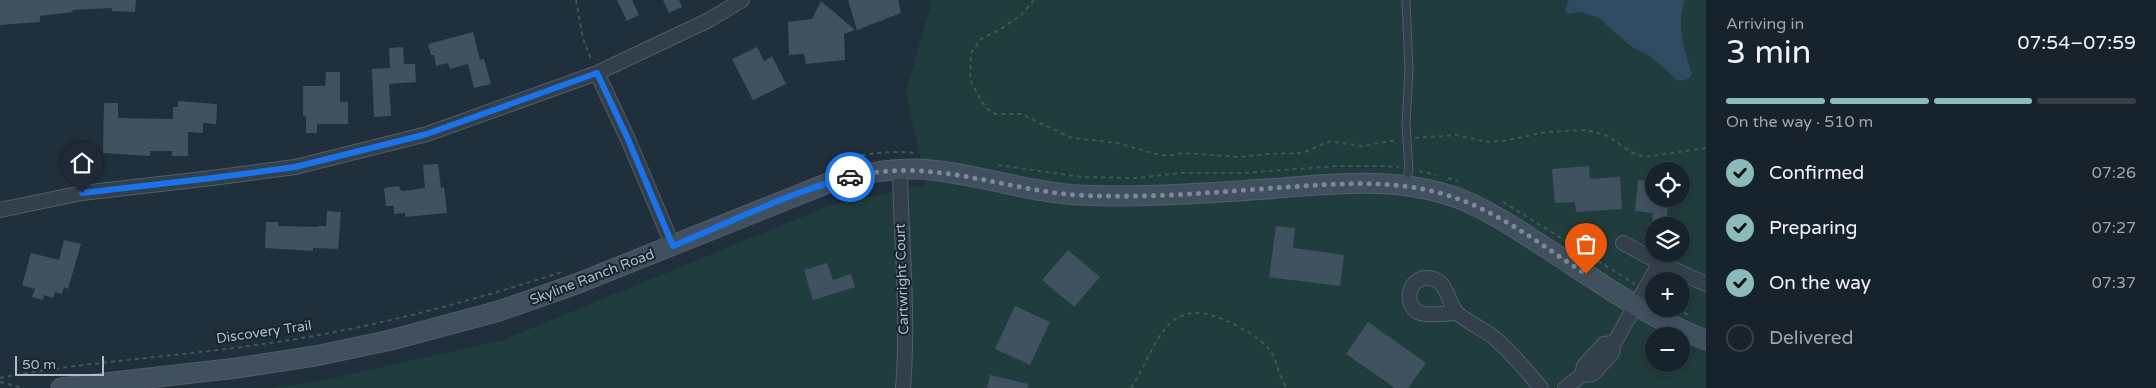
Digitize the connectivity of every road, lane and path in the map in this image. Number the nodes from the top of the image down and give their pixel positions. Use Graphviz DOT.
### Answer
graph roads {
  1 [pos="576,0"];
  2 [pos="742,0"];
  3 [pos="1034,0"];
  4 [pos="1406,0"];
  5 [pos="597,73"];
  6 [pos="1407,139"];
  7 [pos="1706,148"];
  8 [pos="900,170"];
  9 [pos="1406,185"];
  10 [pos="0,210"];
  11 [pos="1623,243"];
  12 [pos="673,246"];
  13 [pos="1660,263"];
  14 [pos="527,283"];
  15 [pos="1706,284"];
  16 [pos="1636,305"];
  17 [pos="1456,312"];
  18 [pos="1690,316"];
  19 [pos="1696,319"];
  20 [pos="1706,340"];
  21 [pos="0,380"];
  22 [pos="24,388"];
  23 [pos="61,388"];
  24 [pos="902,388"];
  25 [pos="1130,388"];
  26 [pos="1287,388"];
  27 [pos="1541,388"];
  28 [pos="1565,388"];
  1 -- 5 [label="path"];
  2 -- 5 [label="street"];
  3 -- 6 [label="path"];
  4 -- 6 [label="lane"];
  5 -- 10 [label="street"];
  5 -- 12 [label="street"];
  6 -- 7 [label="path"];
  6 -- 9 [label="lane"];
  8 -- 9 [label="street, Skyline Ranch Road"];
  8 -- 12 [label="street, Skyline Ranch Road"];
  8 -- 24 [label="street, Cartwright Court"];
  9 -- 16 [label="street, Skyline Ranch Road"];
  11 -- 13 [label="street"];
  12 -- 23 [label="street, Skyline Ranch Road"];
  13 -- 15 [label="street"];
  13 -- 16 [label="street"];
  14 -- 21 [label="path, Discovery Trail"];
  16 -- 20 [label="street, Skyline Ranch Road"];
  16 -- 28 [label="street"];
  17 -- 27 [label="street"];
  18 -- 19 [label="path"];
  21 -- 22 [label="path"];
  25 -- 26 [label="path"];
}
